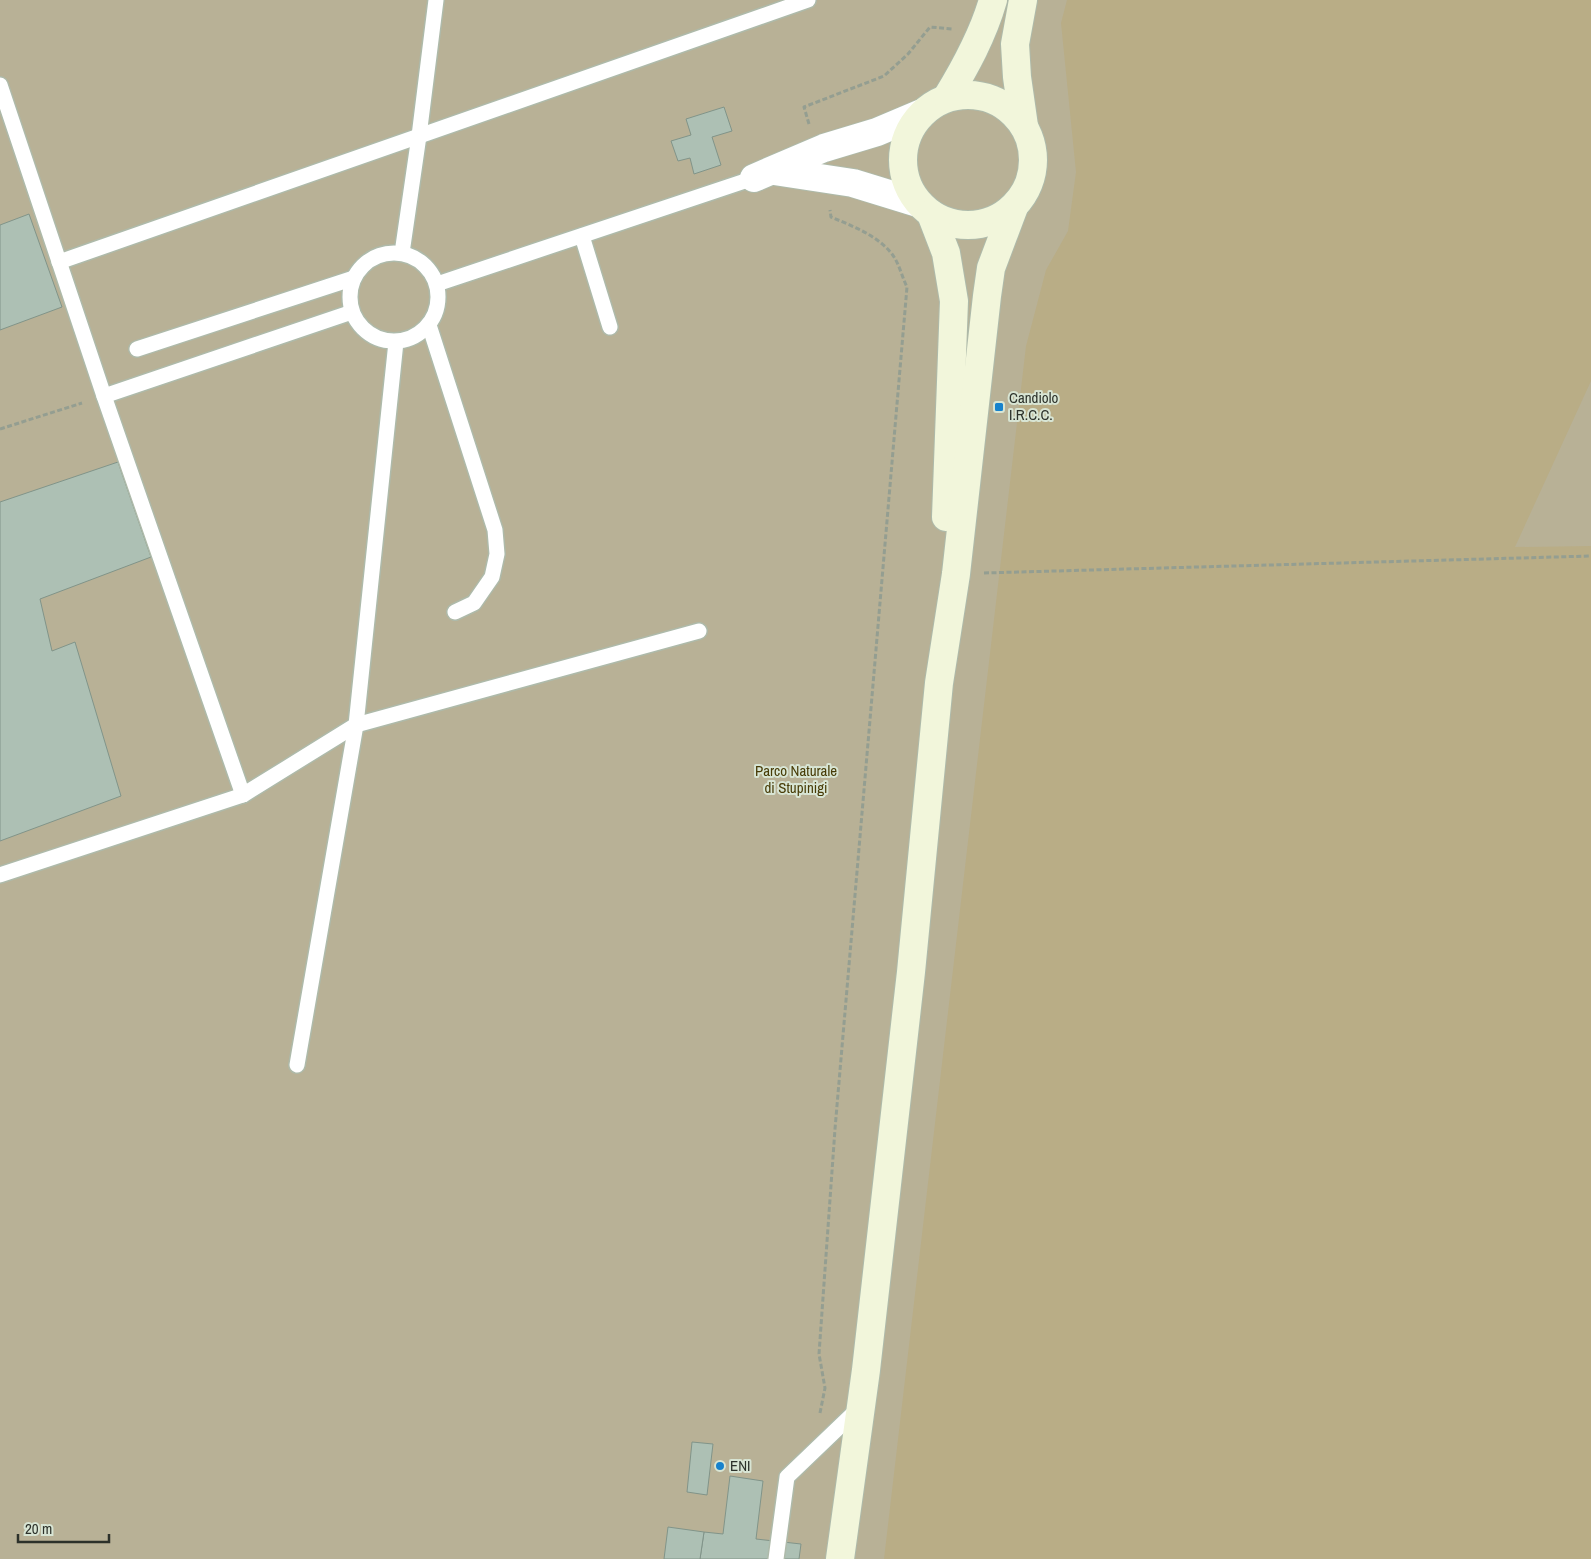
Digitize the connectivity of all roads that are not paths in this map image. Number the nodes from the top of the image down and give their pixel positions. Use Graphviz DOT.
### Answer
graph roads {
  1 [pos="436,0"];
  2 [pos="808,0"];
  3 [pos="993,0"];
  4 [pos="1023,0"];
  5 [pos="0,85"];
  6 [pos="947,97"];
  7 [pos="922,113"];
  8 [pos="1024,126"];
  9 [pos="419,136"];
  10 [pos="764,175"];
  11 [pos="1014,207"];
  12 [pos="925,208"];
  13 [pos="582,236"];
  14 [pos="402,253"];
  15 [pos="59,262"];
  16 [pos="354,278"];
  17 [pos="436,284"];
  18 [pos="352,312"];
  19 [pos="429,325"];
  20 [pos="610,327"];
  21 [pos="396,342"];
  22 [pos="137,349"];
  23 [pos="104,396"];
  24 [pos="455,612"];
  25 [pos="699,631"];
  26 [pos="939,683"];
  27 [pos="356,725"];
  28 [pos="243,794"];
  29 [pos="0,875"];
  30 [pos="298,1065"];
  31 [pos="860,1407"];
  32 [pos="776,1559"];
  33 [pos="840,1559"];
  1 -- 9 [label="lane"];
  2 -- 9 [label="lane"];
  3 -- 6 [label="street"];
  4 -- 8 [label="street"];
  5 -- 15 [label="lane"];
  6 -- 7 [label="street"];
  6 -- 8 [label="street"];
  7 -- 10 [label="street"];
  7 -- 12 [label="street"];
  8 -- 11 [label="street"];
  9 -- 14 [label="lane"];
  9 -- 15 [label="lane"];
  10 -- 12 [label="street"];
  10 -- 13 [label="lane"];
  11 -- 12 [label="street"];
  11 -- 26 [label="street"];
  12 -- 26 [label="street"];
  13 -- 17 [label="lane"];
  13 -- 20 [label="lane"];
  14 -- 16 [label="lane"];
  14 -- 17 [label="lane"];
  15 -- 23 [label="lane"];
  16 -- 18 [label="lane"];
  16 -- 22 [label="lane"];
  17 -- 19 [label="lane"];
  18 -- 21 [label="lane"];
  18 -- 23 [label="lane"];
  19 -- 21 [label="lane"];
  19 -- 24 [label="lane"];
  21 -- 27 [label="lane"];
  23 -- 28 [label="lane"];
  25 -- 27 [label="lane"];
  26 -- 31 [label="street"];
  27 -- 28 [label="lane"];
  27 -- 30 [label="lane"];
  28 -- 29 [label="lane"];
  31 -- 32 [label="lane"];
  31 -- 33 [label="street"];
}
